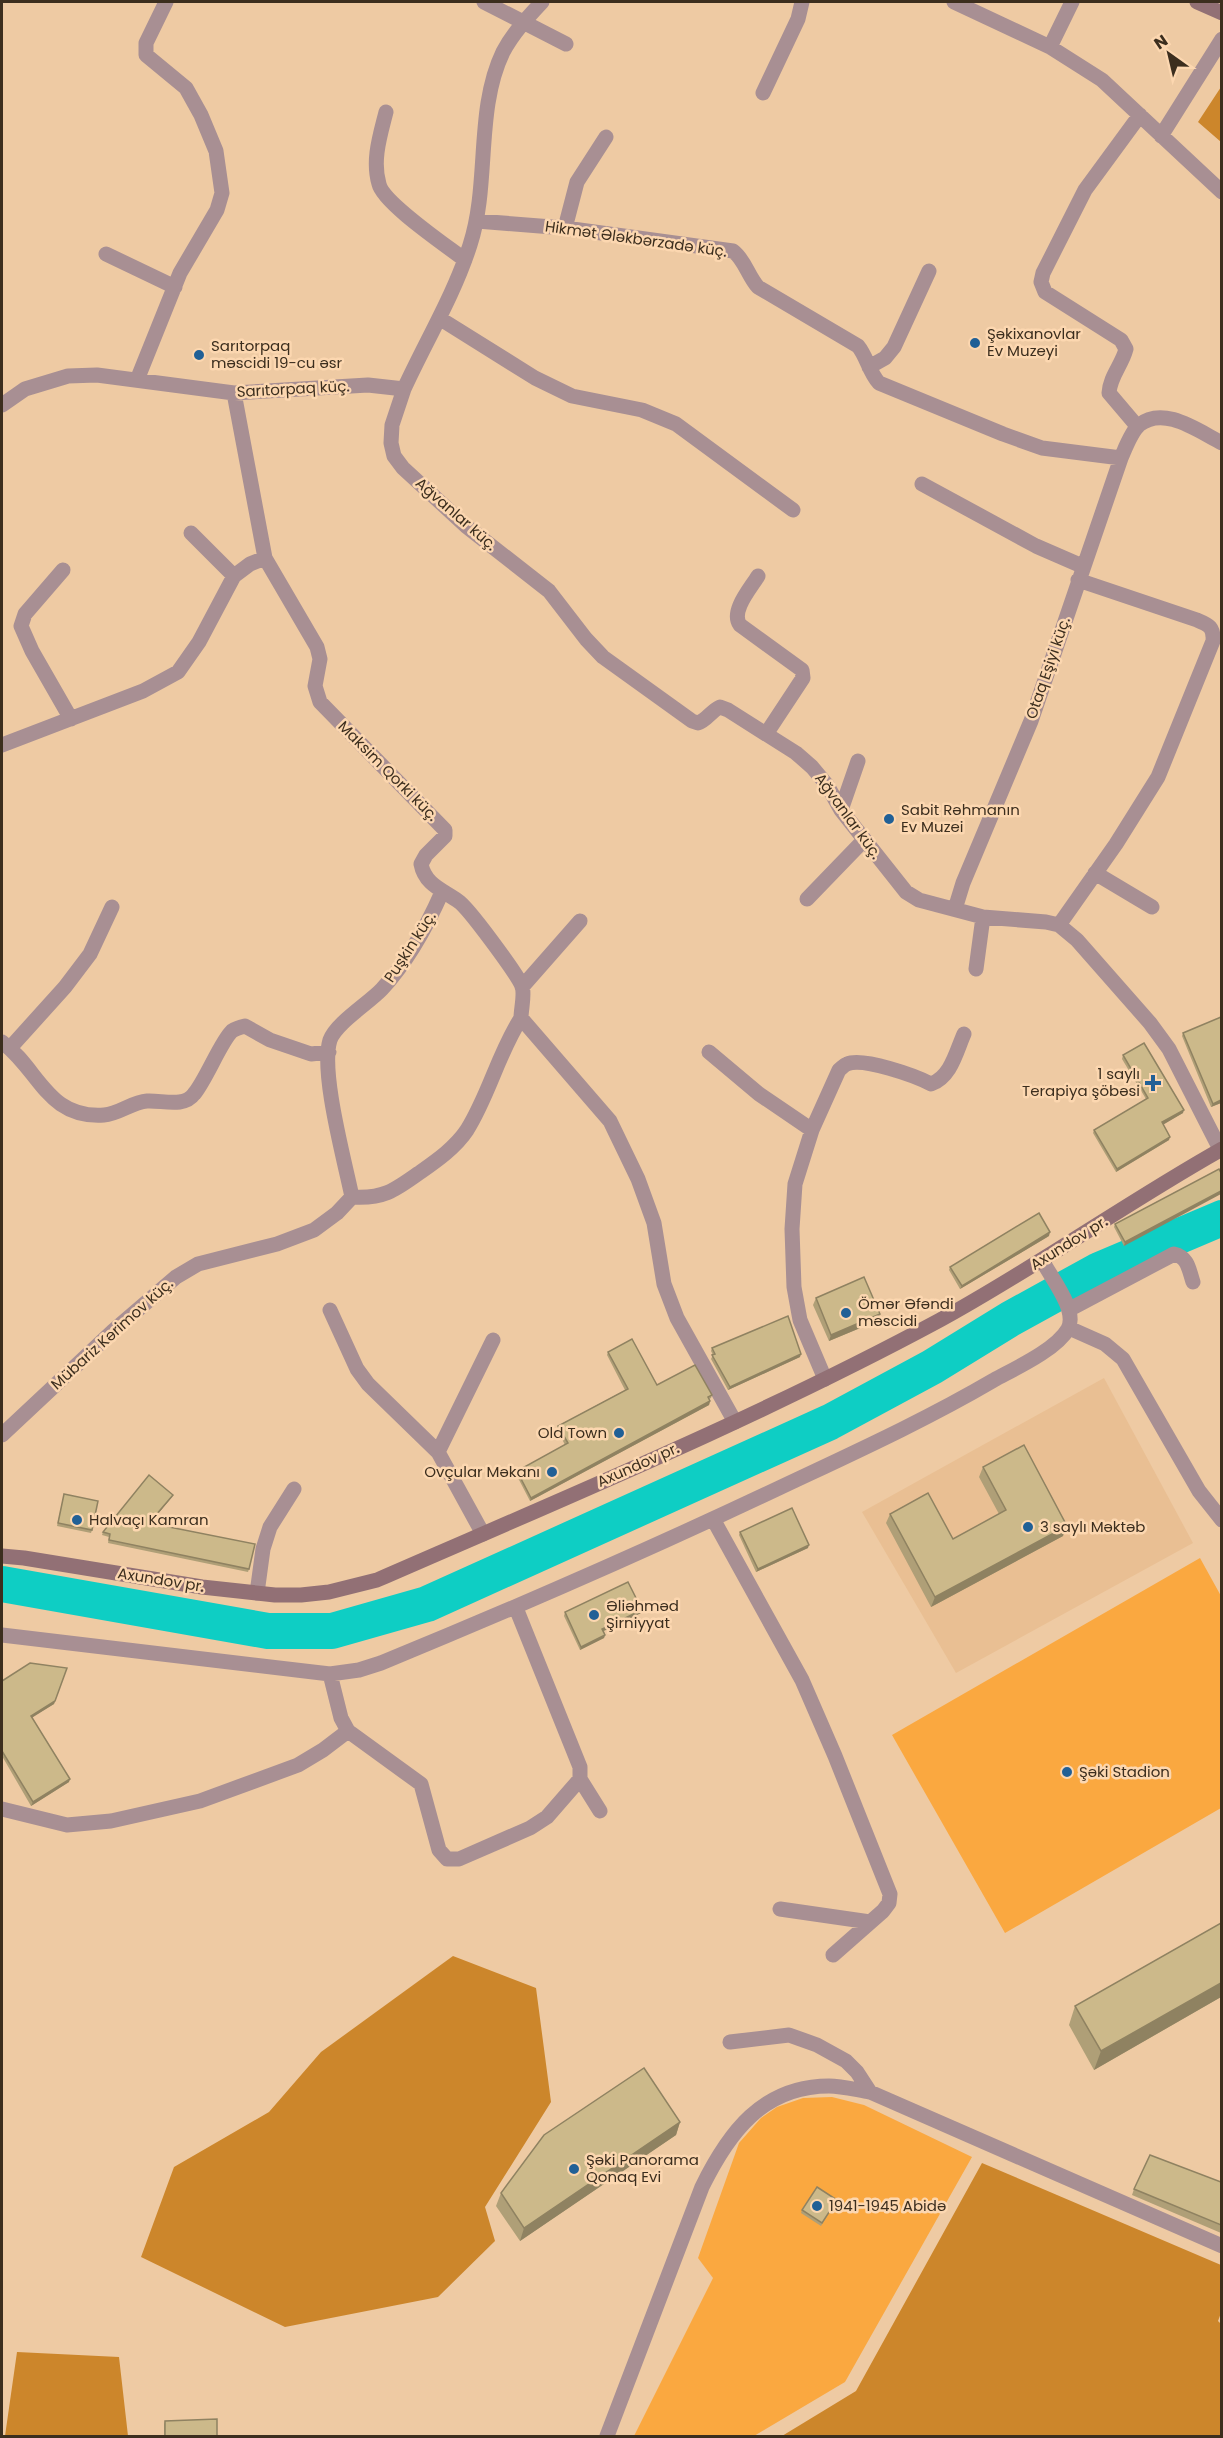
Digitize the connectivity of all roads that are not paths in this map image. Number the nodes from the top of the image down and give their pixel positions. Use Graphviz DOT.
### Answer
graph roads {
  1 [pos="166,2"];
  2 [pos="484,2"];
  3 [pos="542,2"];
  4 [pos="802,2"];
  5 [pos="954,2"];
  6 [pos="1072,2"];
  7 [pos="1197,2"];
  8 [pos="1221,13"];
  9 [pos="522,23"];
  10 [pos="1221,39"];
  11 [pos="566,44"];
  12 [pos="1050,47"];
  13 [pos="763,93"];
  14 [pos="386,112"];
  15 [pos="1140,115"];
  16 [pos="1161,136"];
  17 [pos="606,137"];
  18 [pos="1221,192"];
  19 [pos="477,221"];
  20 [pos="565,228"];
  21 [pos="106,254"];
  22 [pos="465,260"];
  23 [pos="929,271"];
  24 [pos="175,287"];
  25 [pos="439,318"];
  26 [pos="869,367"];
  27 [pos="137,380"];
  28 [pos="404,390"];
  29 [pos="234,393"];
  30 [pos="2,405"];
  31 [pos="1137,426"];
  32 [pos="1221,443"];
  33 [pos="1120,458"];
  34 [pos="922,484"];
  35 [pos="793,510"];
  36 [pos="191,533"];
  37 [pos="265,558"];
  38 [pos="63,570"];
  39 [pos="1080,573"];
  40 [pos="234,576"];
  41 [pos="758,576"];
  42 [pos="71,719"];
  43 [pos="766,734"];
  44 [pos="2,745"];
  45 [pos="858,761"];
  46 [pos="841,810"];
  47 [pos="864,840"];
  48 [pos="1095,873"];
  49 [pos="442,892"];
  50 [pos="807,899"];
  51 [pos="1152,907"];
  52 [pos="112,908"];
  53 [pos="955,909"];
  54 [pos="983,917"];
  55 [pos="580,921"];
  56 [pos="1059,925"];
  57 [pos="976,969"];
  58 [pos="522,987"];
  59 [pos="521,1018"];
  60 [pos="964,1034"];
  61 [pos="6,1045"];
  62 [pos="328,1052"];
  63 [pos="709,1052"];
  64 [pos="812,1130"];
  65 [pos="1221,1149"];
  66 [pos="352,1197"];
  67 [pos="1042,1260"];
  68 [pos="1193,1282"];
  69 [pos="330,1310"];
  70 [pos="1070,1310"];
  71 [pos="1069,1328"];
  72 [pos="493,1340"];
  73 [pos="825,1379"];
  74 [pos="735,1422"];
  75 [pos="2,1435"];
  76 [pos="438,1452"];
  77 [pos="294,1489"];
  78 [pos="713,1519"];
  79 [pos="1221,1520"];
  80 [pos="483,1534"];
  81 [pos="2,1556"];
  82 [pos="257,1593"];
  83 [pos="516,1608"];
  84 [pos="2,1635"];
  85 [pos="330,1674"];
  86 [pos="348,1731"];
  87 [pos="580,1779"];
  88 [pos="2,1809"];
  89 [pos="600,1811"];
  90 [pos="780,1908"];
  91 [pos="870,1922"];
  92 [pos="833,1955"];
  93 [pos="730,2042"];
  94 [pos="870,2092"];
  95 [pos="1221,2246"];
  96 [pos="607,2436"];
  1 -- 24 [label="street"];
  2 -- 9 [label="street"];
  3 -- 9 [label="street"];
  4 -- 13 [label="street"];
  5 -- 12 [label="street"];
  6 -- 12 [label="street"];
  7 -- 8 [label="street"];
  9 -- 11 [label="street"];
  9 -- 19 [label="street"];
  10 -- 16 [label="street"];
  12 -- 15 [label="street"];
  14 -- 22 [label="street"];
  15 -- 16 [label="street"];
  15 -- 31 [label="street"];
  16 -- 18 [label="street"];
  17 -- 20 [label="street"];
  19 -- 20 [label="street, Hikmət Ələkbərzadə küç."];
  19 -- 22 [label="street"];
  20 -- 26 [label="street, Hikmət Ələkbərzadə küç."];
  21 -- 24 [label="street"];
  22 -- 25 [label="street"];
  23 -- 26 [label="street"];
  24 -- 27 [label="street"];
  25 -- 28 [label="street"];
  25 -- 35 [label="street"];
  26 -- 33 [label="street, Hikmət Ələkbərzadə küç."];
  27 -- 29 [label="street, Sarıtorpaq küç."];
  27 -- 30 [label="street, Sarıtorpaq küç."];
  28 -- 29 [label="street, Sarıtorpaq küç."];
  28 -- 43 [label="street, Ağvanlar küç."];
  29 -- 37 [label="street, Maksim Qorki küç."];
  31 -- 32 [label="street"];
  31 -- 33 [label="street, Otaq Eşiyi küç."];
  33 -- 39 [label="street, Otaq Eşiyi küç."];
  34 -- 39 [label="street"];
  36 -- 40 [label="street"];
  37 -- 40 [label="street"];
  37 -- 49 [label="street, Maksim Qorki küç."];
  38 -- 42 [label="street"];
  39 -- 48 [label="street"];
  39 -- 53 [label="street, Otaq Eşiyi küç."];
  40 -- 42 [label="street"];
  41 -- 43 [label="street"];
  42 -- 44 [label="street"];
  43 -- 46 [label="street, Ağvanlar küç."];
  45 -- 46 [label="street"];
  46 -- 47 [label="street, Ağvanlar küç."];
  47 -- 50 [label="street"];
  47 -- 53 [label="street, Ağvanlar küç."];
  48 -- 51 [label="street"];
  48 -- 56 [label="street"];
  49 -- 58 [label="street, Maksim Qorki küç."];
  49 -- 62 [label="street, Puşkin küç."];
  52 -- 61 [label="street"];
  53 -- 54 [label="street, Ağvanlar küç."];
  54 -- 56 [label="street, Ağvanlar küç."];
  54 -- 57 [label="street"];
  55 -- 58 [label="street"];
  56 -- 65 [label="street"];
  58 -- 59 [label="street"];
  59 -- 66 [label="street"];
  59 -- 74 [label="street"];
  60 -- 64 [label="street"];
  61 -- 62 [label="street"];
  62 -- 66 [label="street, Puşkin küç."];
  63 -- 64 [label="street"];
  64 -- 73 [label="street"];
  65 -- 67 [label="street, Axundov pr."];
  66 -- 75 [label="street, Mübariz Kərimov küç."];
  67 -- 70 [label="street"];
  67 -- 73 [label="street, Axundov pr."];
  68 -- 70 [label="street"];
  69 -- 76 [label="street"];
  70 -- 71 [label="street"];
  71 -- 78 [label="street"];
  71 -- 79 [label="street"];
  72 -- 76 [label="street"];
  73 -- 74 [label="street, Axundov pr."];
  74 -- 80 [label="street, Axundov pr."];
  76 -- 80 [label="street"];
  77 -- 82 [label="street"];
  78 -- 83 [label="street"];
  78 -- 91 [label="street"];
  80 -- 82 [label="street, Axundov pr."];
  81 -- 82 [label="street, Axundov pr."];
  83 -- 85 [label="street"];
  83 -- 87 [label="street"];
  84 -- 85 [label="street"];
  85 -- 86 [label="street"];
  86 -- 87 [label="street"];
  86 -- 88 [label="street"];
  87 -- 89 [label="street"];
  90 -- 91 [label="street"];
  91 -- 92 [label="street"];
  93 -- 94 [label="street"];
  94 -- 95 [label="street"];
  94 -- 96 [label="street"];
}
